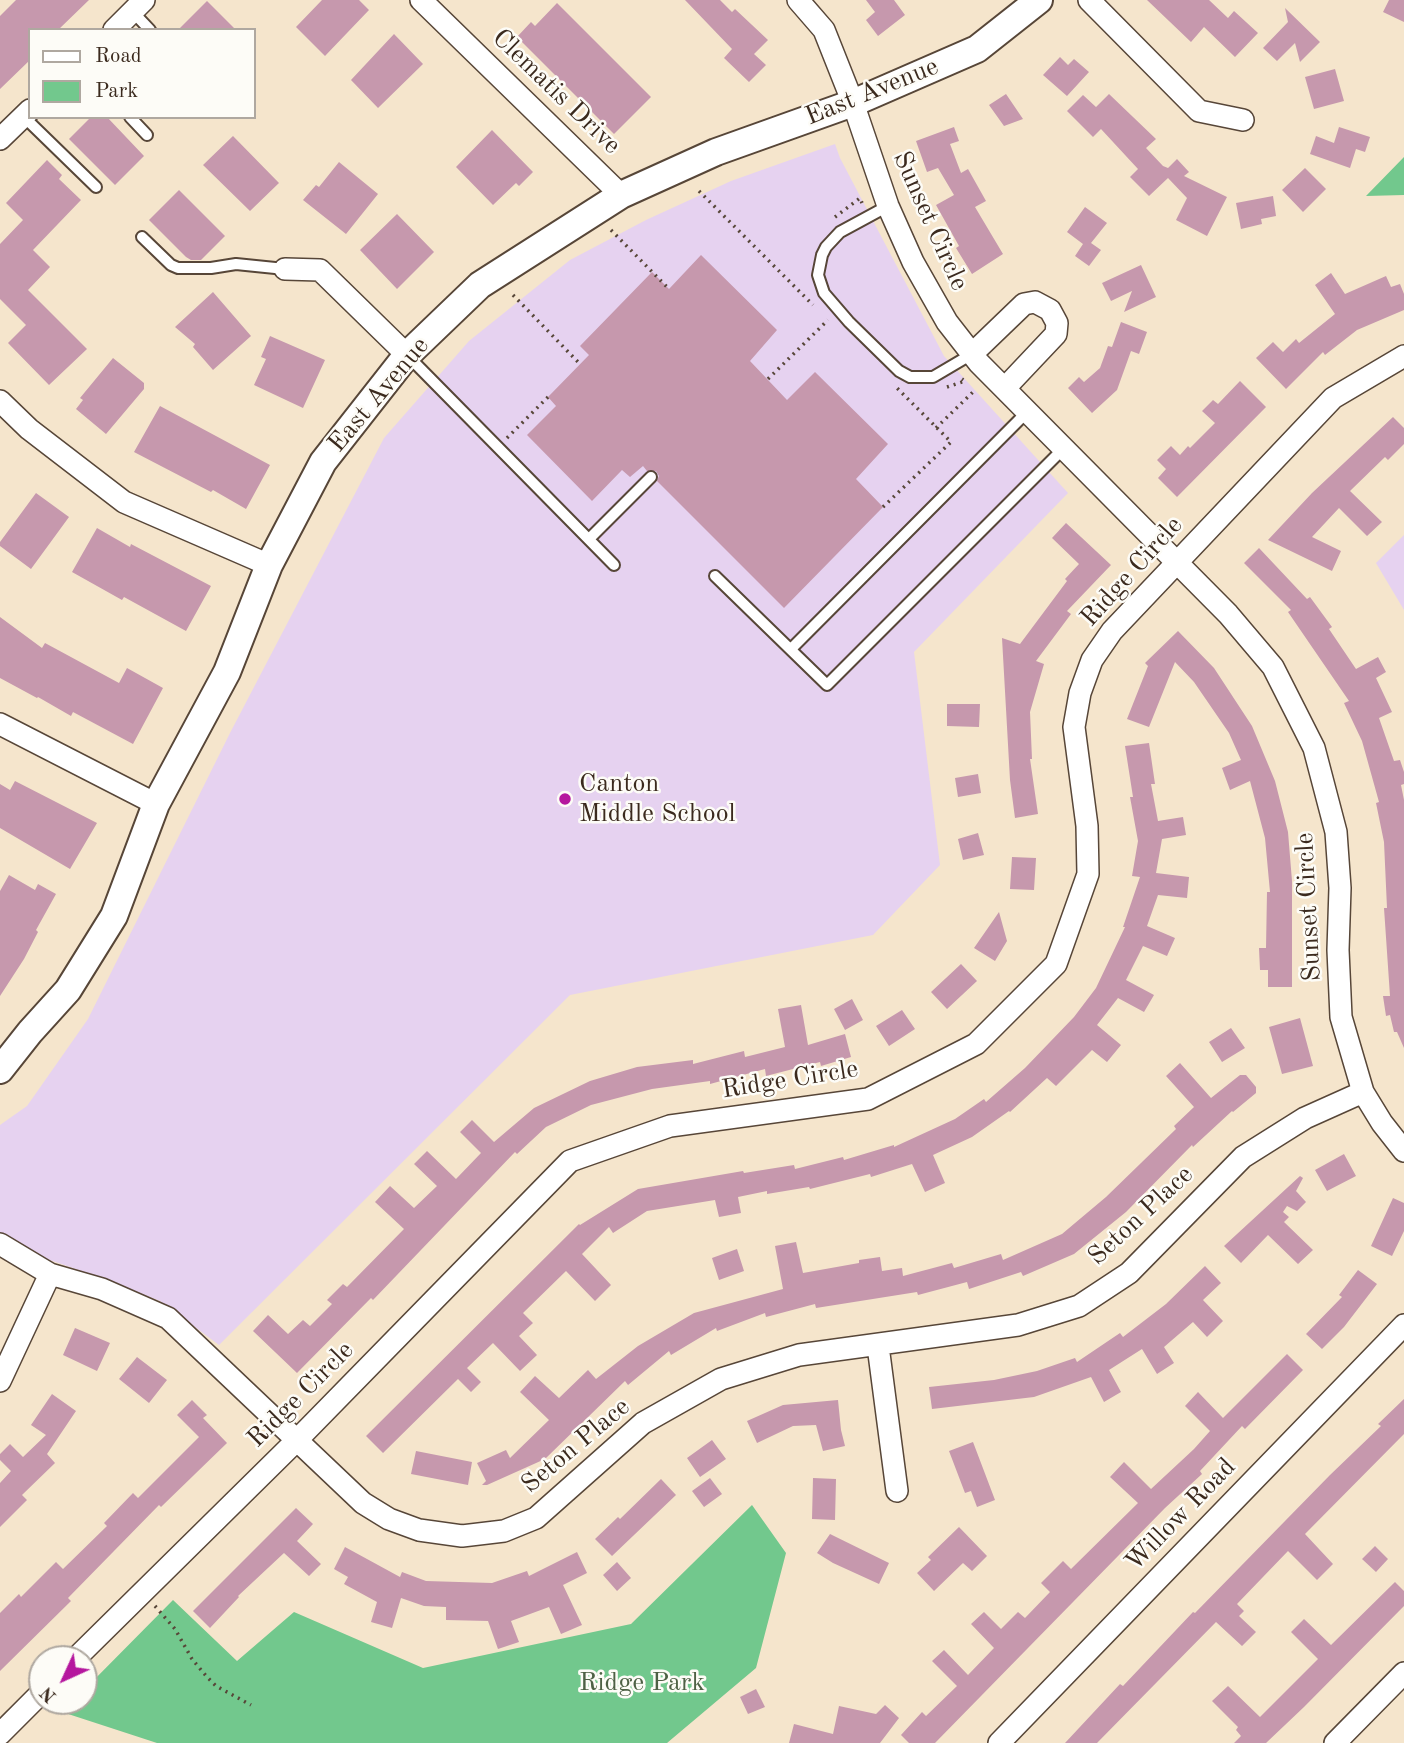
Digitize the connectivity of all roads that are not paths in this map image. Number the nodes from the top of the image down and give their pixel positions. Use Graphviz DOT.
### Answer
graph roads {
  1 [pos="421,0"];
  2 [pos="798,0"];
  3 [pos="1039,0"];
  4 [pos="1090,0"];
  5 [pos="138,6"];
  6 [pos="116,28"];
  7 [pos="149,28"];
  8 [pos="853,103"];
  9 [pos="26,113"];
  10 [pos="32,119"];
  11 [pos="132,119"];
  12 [pos="1242,120"];
  13 [pos="146,135"];
  14 [pos="0,139"];
  15 [pos="96,187"];
  16 [pos="621,195"];
  17 [pos="888,206"];
  18 [pos="142,237"];
  19 [pos="285,269"];
  20 [pos="972,354"];
  21 [pos="407,355"];
  22 [pos="1404,356"];
  23 [pos="1005,388"];
  24 [pos="0,401"];
  25 [pos="1028,411"];
  26 [pos="1064,448"];
  27 [pos="651,477"];
  28 [pos="589,539"];
  29 [pos="1176,563"];
  30 [pos="269,565"];
  31 [pos="614,565"];
  32 [pos="715,576"];
  33 [pos="791,649"];
  34 [pos="0,724"];
  35 [pos="156,804"];
  36 [pos="0,1070"];
  37 [pos="1363,1092"];
  38 [pos="1404,1151"];
  39 [pos="0,1244"];
  40 [pos="50,1274"];
  41 [pos="1404,1325"];
  42 [pos="878,1346"];
  43 [pos="0,1381"];
  44 [pos="297,1440"];
  45 [pos="897,1491"];
  46 [pos="89,1645"];
  47 [pos="1404,1673"];
  48 [pos="28,1706"];
  49 [pos="0,1734"];
  50 [pos="999,1743"];
  51 [pos="1335,1743"];
  1 -- 16 [label="street, Clematis Drive"];
  2 -- 8 [label="street, Sunset Circle"];
  3 -- 8 [label="street, East Avenue"];
  4 -- 12 [label="street"];
  5 -- 6 [label="street"];
  5 -- 7 [label="lane"];
  8 -- 16 [label="street, East Avenue"];
  8 -- 17 [label="street, Sunset Circle"];
  9 -- 14 [label="street"];
  10 -- 15 [label="lane"];
  11 -- 13 [label="lane"];
  16 -- 21 [label="street, East Avenue"];
  17 -- 20 [label="street, Sunset Circle"];
  17 -- 20 [label="lane"];
  18 -- 19 [label="lane"];
  19 -- 21 [label="street"];
  20 -- 23 [label="street, Sunset Circle"];
  20 -- 23 [label="street"];
  21 -- 28 [label="lane"];
  21 -- 30 [label="street, East Avenue"];
  22 -- 29 [label="street, Ridge Circle"];
  23 -- 25 [label="street, Sunset Circle"];
  24 -- 30 [label="street"];
  25 -- 26 [label="street, Sunset Circle"];
  25 -- 33 [label="lane"];
  26 -- 29 [label="street, Sunset Circle"];
  26 -- 33 [label="lane"];
  27 -- 28 [label="lane"];
  28 -- 31 [label="lane"];
  29 -- 37 [label="street, Sunset Circle"];
  29 -- 44 [label="street, Ridge Circle"];
  30 -- 35 [label="street, East Avenue"];
  32 -- 33 [label="lane"];
  34 -- 35 [label="street"];
  35 -- 36 [label="street, East Avenue"];
  37 -- 38 [label="street, Sunset Circle"];
  37 -- 42 [label="street, Seton Place"];
  39 -- 40 [label="street, Seton Place"];
  40 -- 43 [label="street"];
  40 -- 44 [label="street, Seton Place"];
  41 -- 50 [label="street, Willow Road"];
  42 -- 44 [label="street, Seton Place"];
  42 -- 45 [label="street"];
  44 -- 46 [label="street, Ridge Circle"];
  47 -- 51 [label="street"];
  48 -- 49 [label="street"];
}
